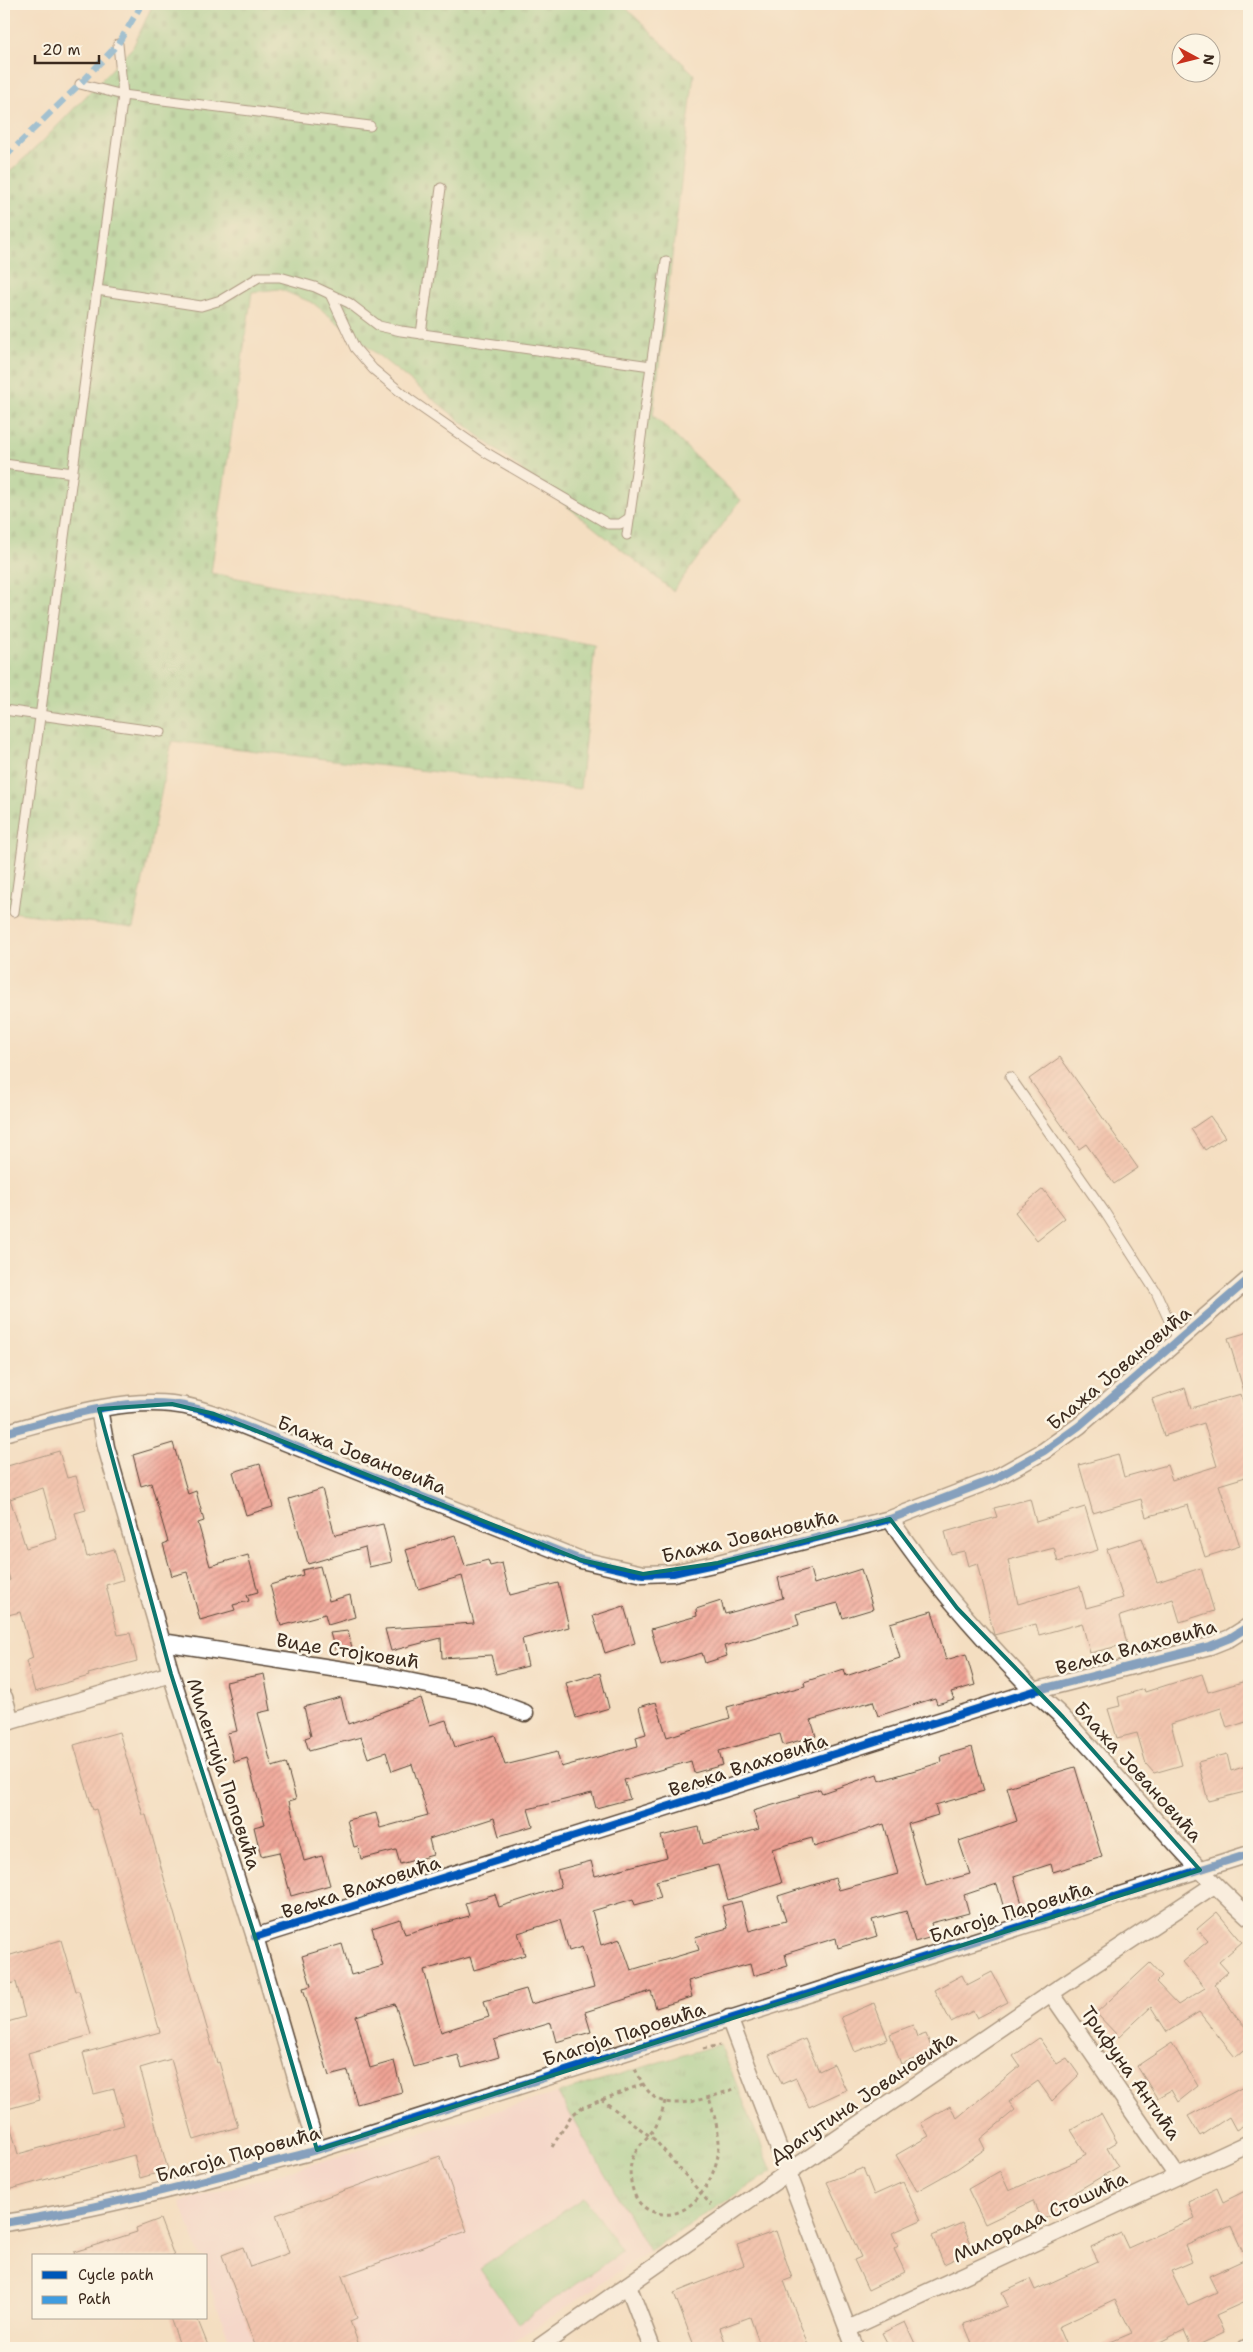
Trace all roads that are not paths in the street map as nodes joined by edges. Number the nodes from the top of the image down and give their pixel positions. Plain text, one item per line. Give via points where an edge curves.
1 (118, 44) dead end
2 (80, 84) dead end
3 (123, 95) junction
4 (370, 126) dead end
5 (442, 188) dead end
6 (666, 261) dead end
7 (97, 290) junction
8 (330, 294) junction
9 (421, 334) junction
10 (651, 366) junction
11 (4, 464) edge
12 (73, 473) junction
13 (629, 518) junction
14 (627, 535) dead end
15 (4, 710) edge
16 (40, 716) junction
17 (160, 732) dead end
18 (14, 912) dead end
19 (1010, 1077) dead end
20 (1249, 1279) edge
21 (1178, 1340) junction
22 (99, 1409) junction
23 (4, 1433) edge
24 (890, 1519) junction
25 (1249, 1626) edge
26 (162, 1642) junction
27 (171, 1674) junction
28 (1034, 1692) junction
29 (4, 1697) edge
30 (525, 1713) dead end
31 (7, 1722) edge
32 (1249, 1854) edge
33 (1200, 1870) junction
34 (1214, 1885) junction
35 (1249, 1917) edge
36 (255, 1938) junction
37 (1051, 1993) junction
38 (729, 2018) junction
39 (1249, 2143) edge
40 (317, 2150) junction
41 (787, 2173) junction
42 (1177, 2176) junction
43 (4, 2223) edge
44 (628, 2286) junction
45 (848, 2329) junction
46 (538, 2348) edge
47 (652, 2348) edge
48 (855, 2348) edge

1 - 3 lane
2 - 3 lane
3 - 4 lane
3 - 7 lane
5 - 9 lane
6 - 10 lane
7 - 8 lane via 201,306 221,300 259,277 266,277 289,280
7 - 12 lane
8 - 9 lane via 350,303 379,326
8 - 13 lane via 355,348 373,369 410,399 485,452 608,524 620,524
9 - 10 lane
10 - 13 lane
11 - 12 lane
12 - 16 lane
13 - 14 lane
15 - 16 lane
16 - 17 lane
16 - 18 lane
19 - 21 lane via 1156,1292
20 - 21 street, Блажа Јовановића
21 - 24 street, Блажа Јовановића via 1079,1426 1044,1451 994,1479
22 - 23 street, Блажа Јовановића
22 - 24 street, Блажа Јовановића via 144,1403 172,1404 214,1414 581,1560 643,1574 673,1573 718,1563
22 - 26 street, Милентија Поповића via 106,1447
24 - 28 street, Блажа Јовановића via 929,1574
25 - 28 street, Вељка Влаховића via 1210,1646
26 - 27 street, Милентија Поповића
26 - 30 street, Виде Стојковић via 383,1676 476,1695
27 - 31 street
27 - 36 street, Милентија Поповића
28 - 33 street, Блажа Јовановића via 1062,1717
28 - 36 street, Вељка Влаховића
29 - 31 street
32 - 33 street, Благоја Паровића
33 - 34 street, Блажа Јовановића
33 - 38 street, Благоја Паровића
34 - 35 street, Блажа Јовановића
34 - 37 street, Драгутина Јовановића
36 - 40 street, Милентија Поповића
37 - 41 street, Драгутина Јовановића
37 - 42 street, Трифуна Антића
38 - 40 street, Благоја Паровића
38 - 41 street
39 - 42 street, Милорада Стошића
40 - 43 street, Благоја Паровића via 101,2207
41 - 44 street, Драгутина Јовановића
41 - 45 street
42 - 45 street, Милорада Стошића
44 - 46 street, Драгутина Јовановића
44 - 47 street
45 - 48 street

